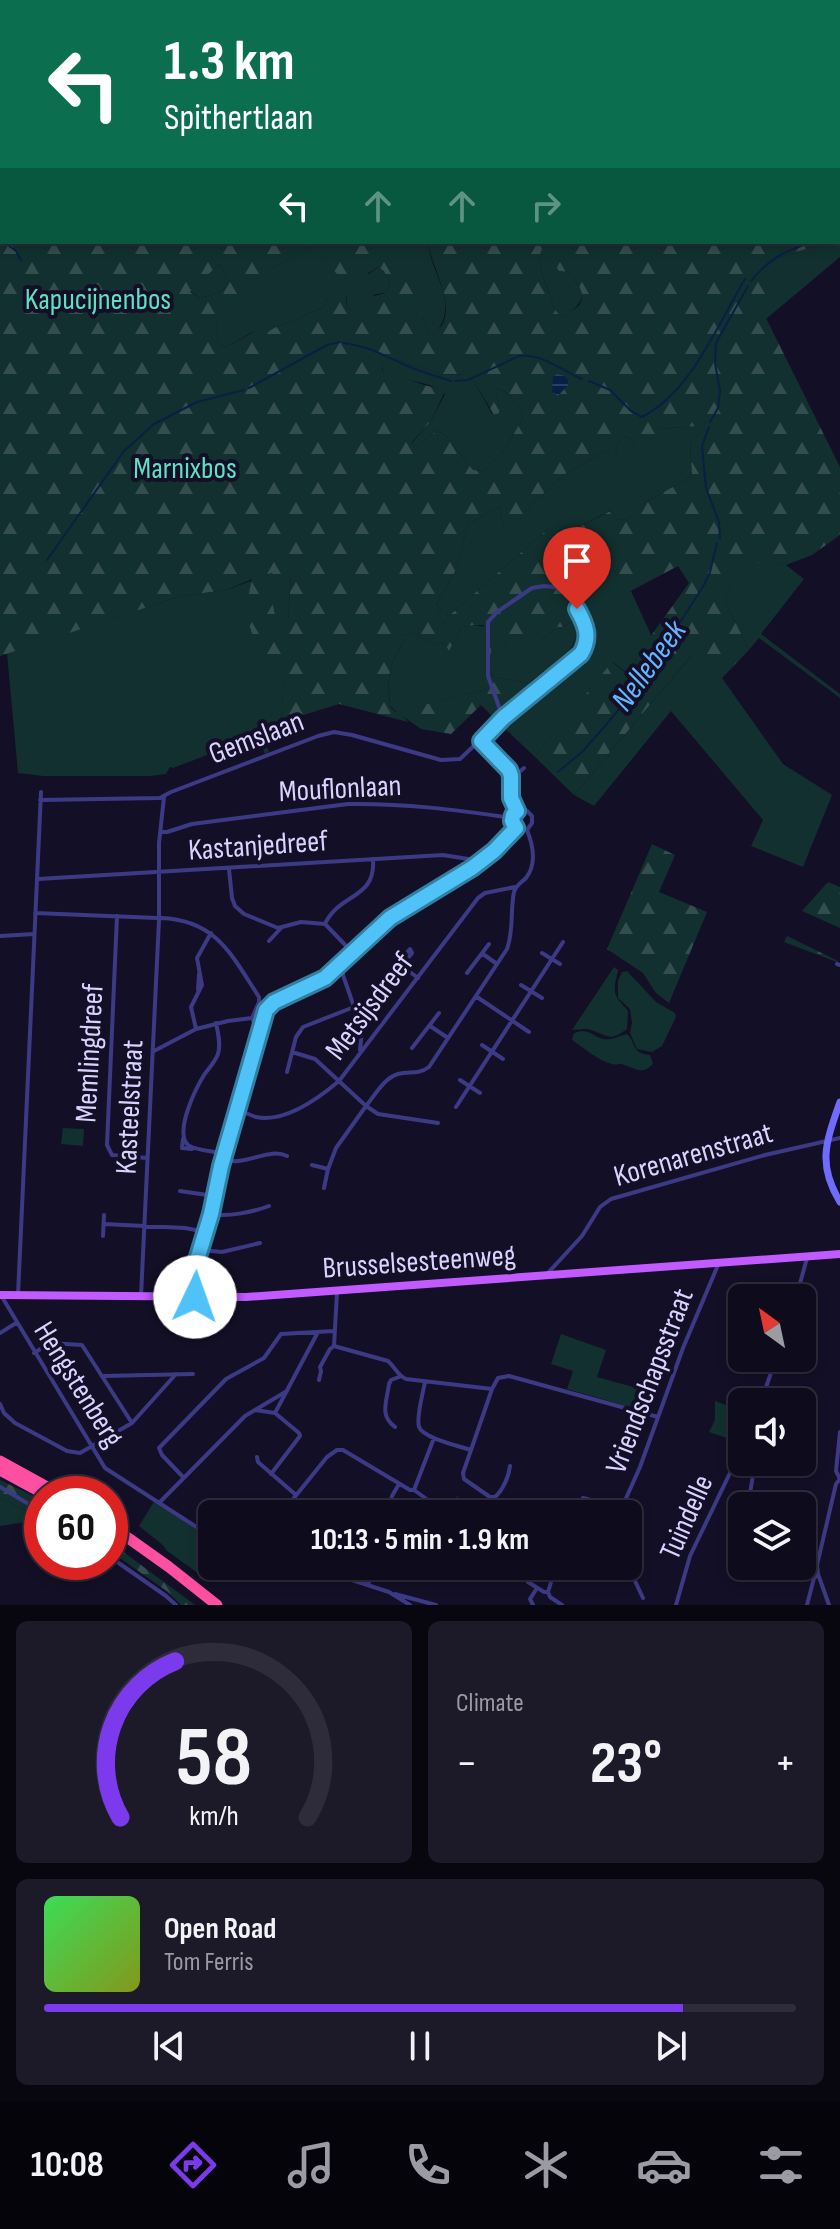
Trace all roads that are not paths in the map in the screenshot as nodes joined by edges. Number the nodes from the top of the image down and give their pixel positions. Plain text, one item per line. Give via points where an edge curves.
1 (503, 718) junction
2 (481, 741) junction
3 (524, 768) dead end
4 (511, 779) junction
5 (41, 792) dead end
6 (165, 795) junction
7 (40, 800) junction
8 (517, 811) junction
9 (512, 818) junction
10 (516, 828) junction
11 (527, 830) junction
12 (160, 832) junction
13 (373, 859) junction
14 (481, 861) junction
15 (229, 869) junction
16 (160, 872) junction
17 (38, 879) junction
18 (515, 887) junction
19 (35, 913) junction
20 (117, 916) junction
21 (159, 918) junction
22 (325, 924) junction
23 (282, 927) junction
24 (211, 933) junction
25 (34, 934) junction
26 (0, 936) edge
27 (269, 941) dead end
28 (563, 942) dead end
29 (489, 944) dead end
30 (352, 952) junction
31 (482, 953) junction
32 (542, 953) dead end
33 (552, 959) junction
34 (343, 962) junction
35 (497, 964) junction
36 (560, 964) dead end
37 (402, 966) junction
38 (334, 970) junction
39 (467, 973) dead end
40 (343, 975) junction
41 (418, 978) junction
42 (521, 985) dead end
43 (531, 991) junction
44 (477, 997) junction
45 (542, 998) dead end
46 (354, 1007) junction
47 (439, 1013) dead end
48 (252, 1018) junction
49 (512, 1021) junction
50 (216, 1023) junction
51 (429, 1026) junction
52 (196, 1029) junction
53 (260, 1030) junction
54 (362, 1030) junction
55 (529, 1032) dead end
56 (375, 1033) junction
57 (448, 1038) junction
58 (482, 1045) dead end
59 (412, 1048) dead end
60 (154, 1051) junction
61 (492, 1051) junction
62 (292, 1052) junction
63 (360, 1052) junction
64 (503, 1059) dead end
65 (287, 1072) dead end
66 (460, 1080) dead end
67 (339, 1081) junction
68 (470, 1086) junction
69 (480, 1093) dead end
70 (840, 1102) edge
71 (366, 1106) junction
72 (456, 1107) dead end
73 (238, 1110) junction
74 (438, 1123) dead end
75 (840, 1138) edge
76 (827, 1141) junction
77 (225, 1154) junction
78 (287, 1156) dead end
79 (147, 1158) junction
80 (223, 1160) junction
81 (312, 1165) dead end
82 (328, 1169) junction
83 (324, 1188) dead end
84 (180, 1191) dead end
85 (837, 1191) edge
86 (214, 1196) junction
87 (840, 1202) edge
88 (269, 1206) dead end
89 (211, 1214) junction
90 (104, 1215) dead end
91 (104, 1224) junction
92 (144, 1226) junction
93 (206, 1232) junction
94 (103, 1236) dead end
95 (260, 1243) dead end
96 (201, 1250) junction
97 (840, 1254) edge
98 (808, 1256) junction
99 (718, 1263) junction
100 (546, 1276) junction
101 (800, 1284) edge
102 (338, 1290) junction
103 (1, 1295) edge
104 (18, 1295) junction
105 (141, 1296) junction
106 (193, 1297) junction
107 (16, 1323) junction
108 (334, 1331) junction
109 (318, 1332) junction
110 (0, 1333) edge
111 (334, 1346) junction
112 (34, 1353) junction
113 (166, 1374) junction
114 (176, 1374) junction
115 (193, 1374) dead end
116 (104, 1376) junction
117 (400, 1377) junction
118 (319, 1380) dead end
119 (171, 1381) junction
120 (425, 1382) junction
121 (492, 1389) junction
122 (288, 1390) junction
123 (0, 1404) edge
124 (255, 1410) junction
125 (275, 1413) junction
126 (658, 1417) junction
127 (132, 1423) junction
128 (395, 1427) dead end
129 (840, 1432) edge
130 (434, 1438) junction
131 (92, 1447) junction
132 (471, 1450) junction
133 (257, 1457) dead end
134 (0, 1461) edge
135 (510, 1466) dead end
136 (0, 1470) edge
137 (271, 1474) junction
138 (27, 1476) edge
139 (732, 1476) edge
140 (183, 1477) junction
141 (840, 1479) edge
142 (24, 1483) edge
143 (399, 1484) junction
144 (0, 1487) edge
145 (414, 1490) junction
146 (296, 1495) junction
147 (292, 1500) edge
148 (391, 1500) edge
149 (428, 1500) edge
150 (625, 1500) edge
151 (24, 1501) edge
152 (160, 1502) junction
153 (198, 1528) edge
154 (128, 1538) edge
155 (128, 1547) edge
156 (128, 1570) edge
157 (818, 1574) junction
158 (352, 1580) edge
159 (370, 1580) edge
160 (552, 1580) edge
161 (632, 1580) edge
162 (528, 1582) dead end
163 (368, 1585) junction
164 (537, 1588) junction
165 (548, 1592) junction
166 (392, 1594) junction
167 (643, 1598) dead end
168 (176, 1605) edge
169 (205, 1605) edge
170 (217, 1605) edge
171 (410, 1605) edge
172 (436, 1605) edge
173 (533, 1605) edge
174 (562, 1605) edge
175 (676, 1605) edge
176 (807, 1605) edge
177 (829, 1605) edge

1 - 1 street, Gemslaan via 586,646 584,622 565,588 532,588 488,622 488,676
1 - 2 street, Gemslaan
2 - 4 street via 509,770
2 - 6 street, Gemslaan via 452,761 334,732
3 - 4 street
4 - 8 street
5 - 7 street
6 - 7 street, Gemslaan
6 - 12 street, Kasteelstraat
7 - 17 street
8 - 9 street
8 - 11 street via 532,816
9 - 10 street
9 - 12 street, Mouflonlaan via 348,804
10 - 11 street
10 - 14 street
11 - 18 street via 533,865
12 - 16 street, Kasteelstraat
13 - 14 street, Kastanjedreef via 443,855
13 - 15 street, Kastanjedreef
13 - 22 street via 369,885 332,911
14 - 30 street via 390,918
15 - 16 street, Kastanjedreef
15 - 23 street via 235,906
16 - 17 street, Kastanjedreef
16 - 21 street, Kasteelstraat
17 - 19 street
18 - 35 street via 510,941
18 - 41 street, Metsijsdreef via 482,895
19 - 20 street
19 - 25 street
20 - 21 street
20 - 79 street, Memlingdreef via 107,1145 112,1155
21 - 24 street via 185,920
21 - 60 street, Kasteelstraat
22 - 23 street
22 - 30 street
23 - 27 street
24 - 48 street via 259,997
24 - 52 street via 197,958 198,990 191,1007
25 - 26 street
25 - 104 street
28 - 33 street
29 - 31 street
30 - 34 street
31 - 35 street
31 - 39 street
32 - 33 street
33 - 36 street
33 - 43 street
34 - 38 street
34 - 40 street
35 - 44 street
37 - 37 street via 412,953 410,949 388,977
37 - 41 street
38 - 40 street
38 - 53 street via 274,1002
40 - 46 street
41 - 56 street, Metsijsdreef
42 - 43 street
43 - 45 street
43 - 49 street
44 - 49 street
44 - 57 street
46 - 54 street
46 - 62 street via 303,1027
47 - 51 street
48 - 50 street
48 - 53 street
49 - 55 street
49 - 61 street
50 - 52 street
50 - 77 street via 217,1059 189,1106 183,1136 195,1148
51 - 57 street
51 - 59 street
52 - 60 street
53 - 73 street
54 - 56 street
54 - 63 street
56 - 63 street, Metsijsdreef
57 - 71 street via 429,1067 388,1079
58 - 61 street
60 - 79 street, Kasteelstraat
61 - 64 street
61 - 68 street
62 - 65 street
62 - 67 street via 315,1059
63 - 67 street, Metsijsdreef
66 - 68 street
67 - 71 street
67 - 73 street, Metsijsdreef via 305,1106 285,1113 257,1117
68 - 69 street
68 - 72 street
70 - 76 street
71 - 74 street via 378,1114
71 - 82 street
73 - 77 street
75 - 76 street, Korenarenstraat
76 - 85 street via 826,1171
76 - 100 street, Korenarenstraat via 611,1199
77 - 80 street
78 - 80 street
79 - 92 street, Kasteelstraat
80 - 86 street
81 - 82 street
82 - 83 street
84 - 86 street
85 - 87 street
86 - 89 street
88 - 89 street
89 - 93 street
90 - 91 street
91 - 92 street
91 - 94 street
92 - 93 street
92 - 105 street, Kasteelstraat
93 - 96 street
95 - 96 street via 222,1252
96 - 106 street
97 - 98 main road, Brusselsesteenweg
98 - 99 main road, Brusselsesteenweg
98 - 101 street
99 - 100 main road, Brusselsesteenweg
99 - 126 street, Vriendschapsstraat
100 - 102 main road, Brusselsesteenweg
102 - 106 main road, Brusselsesteenweg
102 - 108 street
103 - 104 main road, Brusselsesteenweg
103 - 107 street, Hengstenberg
104 - 105 main road, Brusselsesteenweg
105 - 106 main road, Brusselsesteenweg
107 - 110 street
107 - 112 street, Hengstenberg
108 - 109 street
108 - 111 street
109 - 122 street
109 - 140 street via 281,1334 264,1358 226,1379 161,1445 160,1451
111 - 117 street via 388,1361
111 - 118 street via 320,1367
112 - 116 street via 50,1343 82,1345
112 - 131 street, Hengstenberg
113 - 114 street
113 - 116 street
113 - 119 street
114 - 115 street
114 - 119 street
116 - 127 street
117 - 120 street
117 - 128 street via 389,1384 385,1416
119 - 127 street
120 - 121 street
120 - 130 street via 418,1423
121 - 126 street via 498,1378 509,1376
121 - 132 street
122 - 124 street
122 - 125 street
123 - 131 street via 15,1423 67,1451 80,1453
124 - 125 street
124 - 140 street
125 - 137 street via 300,1436
126 - 150 street, Vriendschapsstraat
127 - 131 street
129 - 141 street
130 - 132 street
130 - 145 street
131 - 152 street, Hengstenberg via 105,1468
132 - 135 street via 463,1476 490,1497 500,1493
133 - 137 street
134 - 138 highway
136 - 142 highway
137 - 146 street
139 - 175 street, Tuindelle via 690,1556
140 - 152 street
141 - 157 street
143 - 145 street
143 - 146 street via 350,1452 337,1450
143 - 148 street
144 - 151 street
145 - 149 street
146 - 147 street
152 - 153 street, Hengstenberg
154 - 170 highway
155 - 169 highway
156 - 168 street
157 - 176 street
157 - 177 street
158 - 163 street
159 - 163 street
160 - 165 street
161 - 167 street
162 - 164 street
163 - 166 street
164 - 165 street
164 - 173 street via 530,1599
165 - 174 street
166 - 171 street
166 - 172 street

